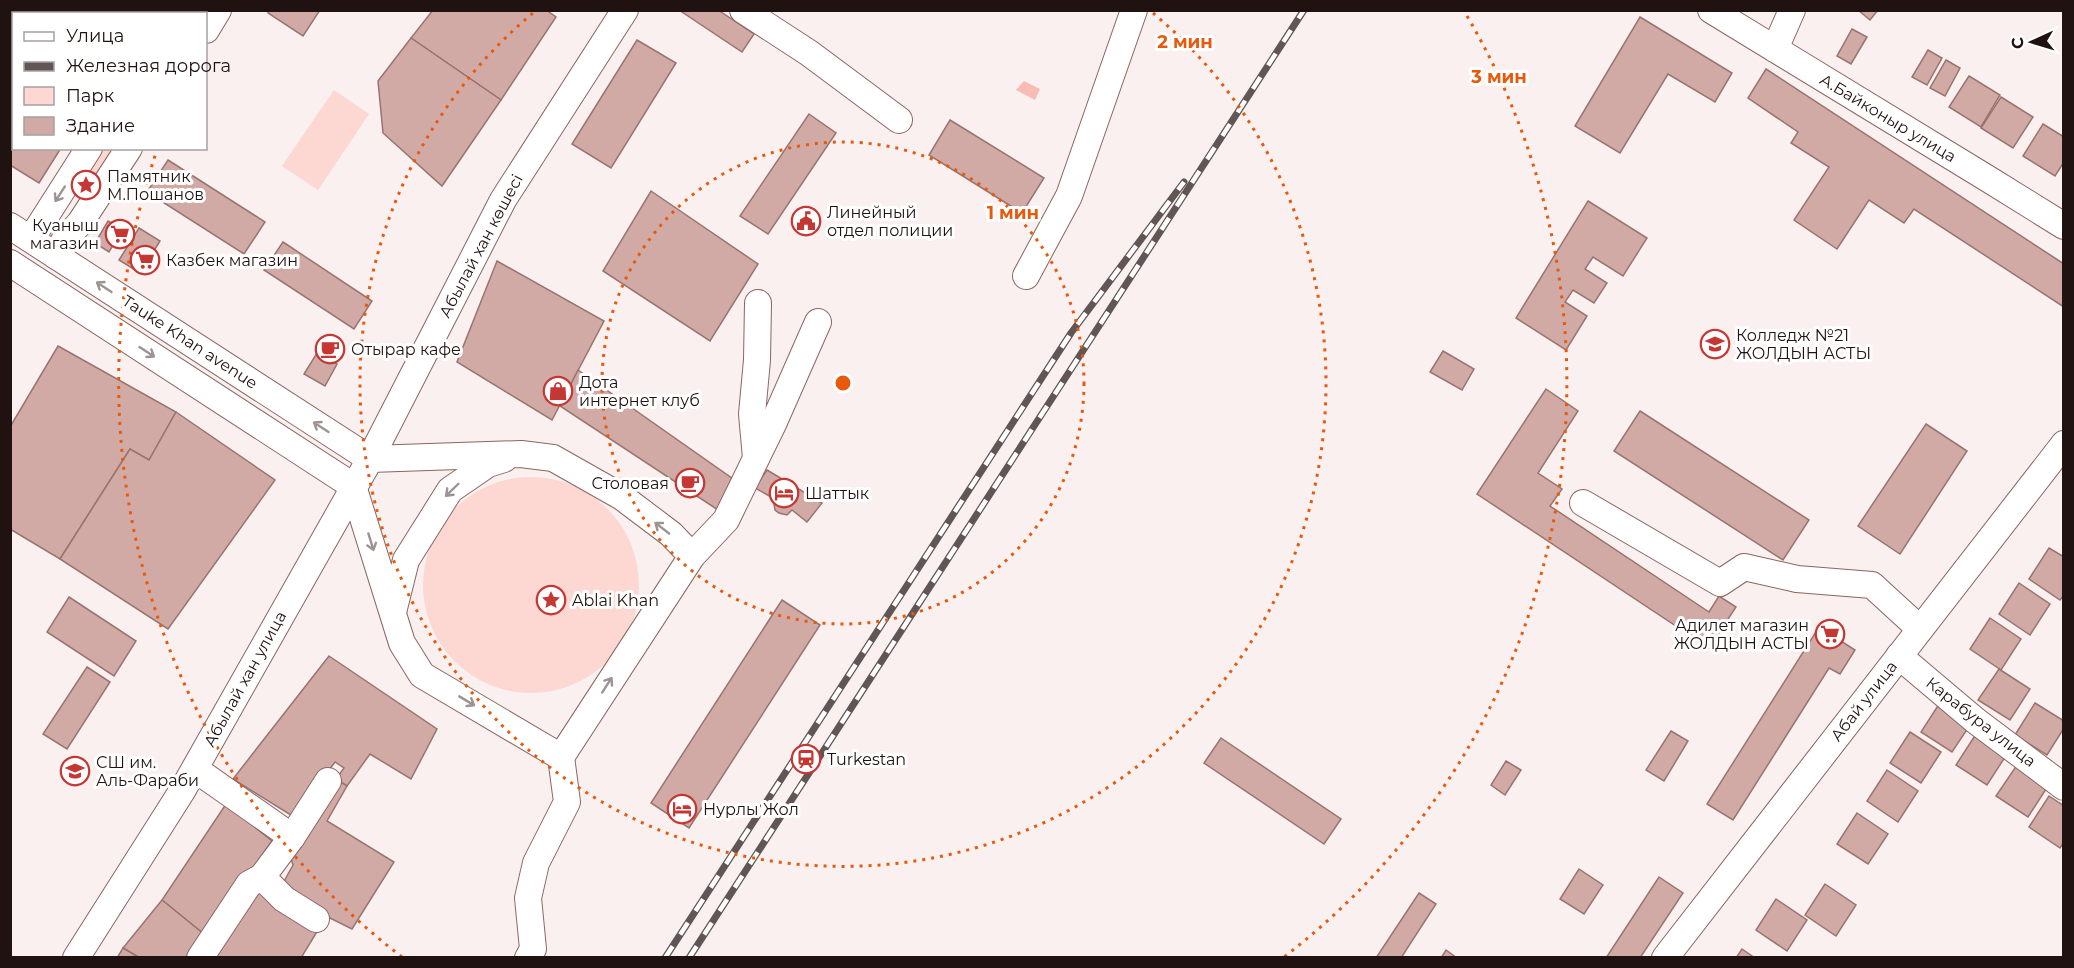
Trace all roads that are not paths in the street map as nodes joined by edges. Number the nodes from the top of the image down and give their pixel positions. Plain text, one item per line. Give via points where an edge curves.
1 (218, 10) edge
2 (625, 10) edge
3 (743, 10) edge
4 (1134, 10) edge
5 (1711, 10) edge
6 (1792, 10) edge
7 (207, 28) edge
8 (1775, 49) junction
9 (899, 120) dead end
10 (87, 150) edge
11 (128, 150) edge
12 (2064, 226) edge
13 (20, 232) edge
14 (56, 256) junction
15 (10, 263) edge
16 (1026, 276) dead end
17 (758, 303) dead end
18 (818, 322) dead end
19 (2064, 444) edge
20 (522, 454) junction
21 (370, 459) junction
22 (756, 459) junction
23 (354, 486) junction
24 (1583, 503) dead end
25 (692, 556) junction
26 (393, 612) junction
27 (1920, 629) junction
28 (1899, 656) junction
29 (561, 757) junction
30 (195, 769) junction
31 (328, 781) dead end
32 (2064, 787) edge
33 (292, 837) junction
34 (262, 877) junction
35 (316, 919) dead end
36 (76, 957) edge
37 (200, 957) edge
38 (528, 957) edge
39 (1665, 957) edge

1 - 7 street
2 - 21 street, Абылай хан көшесі via 503,200
3 - 9 street
4 - 16 street via 1069,196
5 - 8 street, А.Байконыр улица
6 - 8 street
8 - 12 street, А.Байконыр улица
10 -> 13 street
11 - 14 street
13 - 14 street, Tauke Khan avenue
21 -> 14 street, Tauke Khan avenue
15 -> 23 street, Tauke Khan avenue
17 - 22 street via 752,414
18 - 22 street
19 - 27 street, Абай улица
20 - 21 street
25 -> 20 street via 622,497 553,458
20 -> 26 street via 488,464 450,490 406,560
21 - 23 street, Абылай хан улица
22 - 25 street via 726,520
23 -> 26 street
23 - 30 street, Абылай хан улица
24 - 27 street via 1720,583 1744,567 1797,579 1872,585
29 -> 25 street
26 -> 29 street via 402,643 422,675
27 - 28 street, Абай улица
28 - 32 street, Карабура улица
28 - 39 street, Абай улица
29 - 38 street via 567,802 536,863 528,898 533,949
30 - 33 street
30 - 36 street, Абылай хан улица
31 - 33 street
33 - 34 street
34 - 35 street via 284,899
34 - 37 street via 249,884

